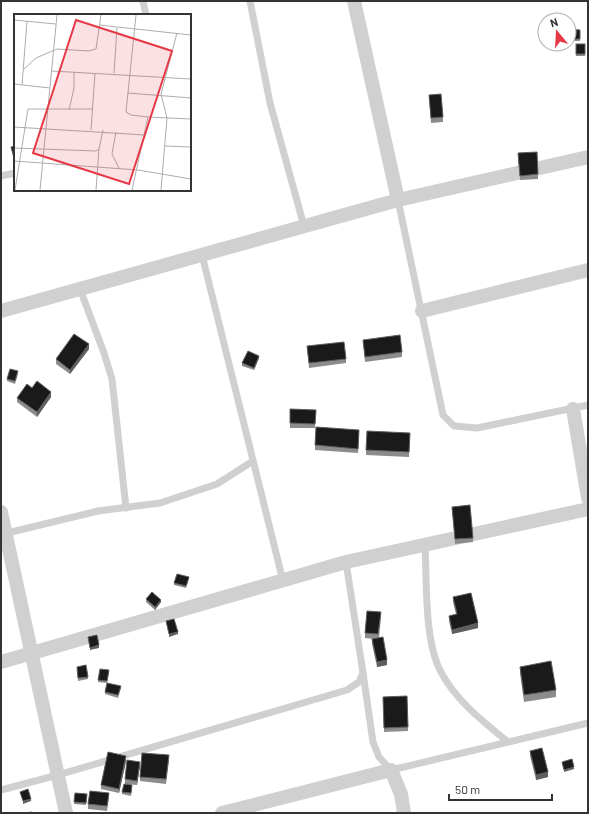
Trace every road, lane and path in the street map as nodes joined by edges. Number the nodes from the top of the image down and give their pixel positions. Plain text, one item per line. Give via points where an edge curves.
1 (143, 1) edge
2 (250, 1) edge
3 (354, 1) edge
4 (146, 14) edge
5 (588, 157) edge
6 (14, 173) edge
7 (1, 176) edge
8 (398, 200) junction
9 (304, 226) junction
10 (202, 255) junction
11 (588, 270) edge
12 (80, 289) junction
13 (1, 311) edge
14 (422, 311) junction
15 (588, 405) edge
16 (572, 409) junction
17 (253, 461) junction
18 (588, 498) edge
19 (126, 508) junction
20 (588, 509) edge
21 (1, 512) edge
22 (3, 534) edge
23 (425, 546) junction
24 (346, 562) junction
25 (283, 581) junction
26 (33, 654) junction
27 (1, 662) edge
28 (363, 673) junction
29 (588, 723) edge
30 (508, 742) junction
31 (391, 770) junction
32 (58, 775) junction
33 (1, 790) edge
34 (66, 813) edge
35 (222, 813) edge
36 (404, 813) edge

1 - 4 lane
2 - 9 lane via 270,103
3 - 8 street
5 - 8 street
6 - 7 lane
8 - 9 street
8 - 14 lane
9 - 10 street
10 - 12 street
10 - 17 lane
11 - 14 street
12 - 13 street
12 - 19 lane via 112,378
14 - 16 lane via 443,415 454,426 477,428
15 - 16 lane
16 - 18 street
17 - 19 lane via 217,484 160,503
17 - 25 lane
19 - 22 lane via 98,511
20 - 23 street
21 - 22 street
22 - 26 street
23 - 24 street
23 - 30 lane via 430,638 441,673 468,708
24 - 25 street
24 - 28 lane
25 - 26 street
26 - 27 street
26 - 32 street
28 - 31 lane via 373,742 379,757
28 - 32 lane via 359,682 347,690
29 - 30 lane
30 - 31 lane
31 - 35 street
31 - 36 street via 401,794
32 - 33 lane
32 - 34 street

